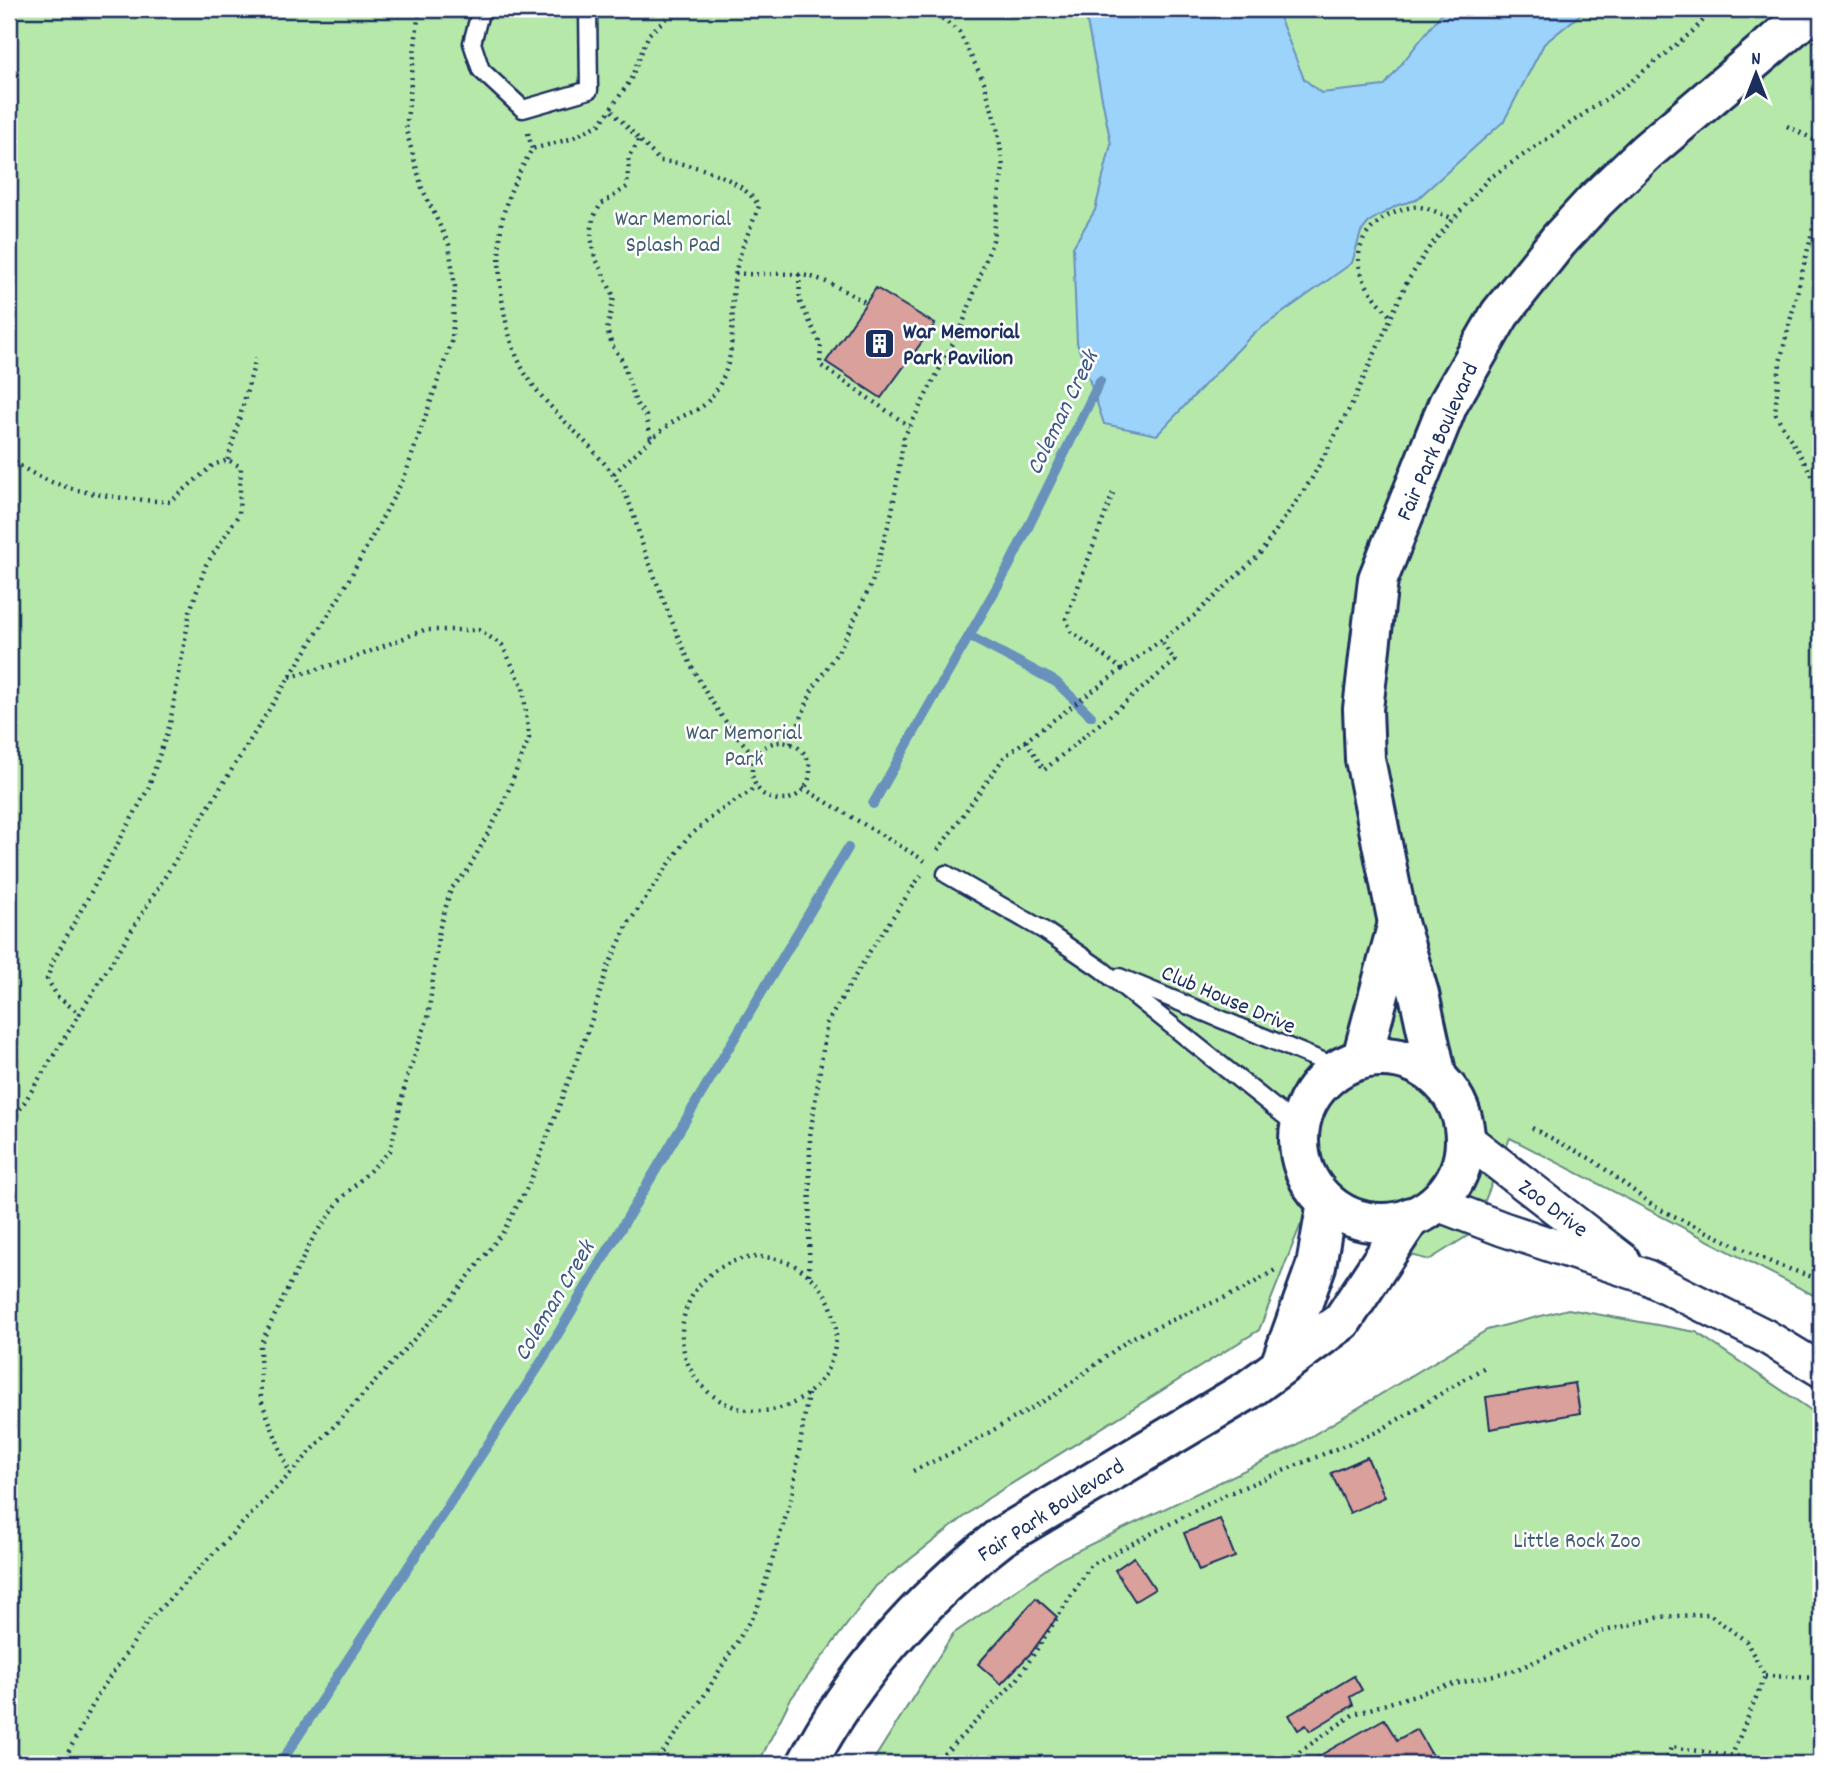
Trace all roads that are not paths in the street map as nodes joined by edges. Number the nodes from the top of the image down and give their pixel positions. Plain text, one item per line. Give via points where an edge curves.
1 (481, 9) edge
2 (588, 9) edge
3 (1814, 9) edge
4 (946, 874) dead end
5 (1398, 923) junction
6 (1101, 969) junction
7 (1351, 1063) junction
8 (1437, 1077) junction
9 (1300, 1128) junction
10 (1464, 1138) junction
11 (1327, 1202) junction
12 (1423, 1210) junction
13 (1645, 1276) junction
14 (1281, 1363) junction
15 (1821, 1370) edge
16 (807, 1764) edge

1 - 2 lane via 471,43 481,70 523,110 589,90
3 - 5 street, Fair Park Boulevard via 1646,152 1559,240 1500,314 1448,404 1378,579 1363,709 1365,759
4 - 6 lane, Club House Drive
5 - 7 street, Fair Park Boulevard
5 - 8 street, Fair Park Boulevard
6 - 7 lane, Club House Drive
6 - 9 lane, Club House Drive
7 - 8 street, Fair Park Boulevard via 1391,1057 1417,1064
7 - 9 street via 1315,1090 1301,1115
8 - 10 street, Fair Park Boulevard via 1455,1100
9 - 11 street via 1304,1171
10 - 12 street, Fair Park Boulevard via 1457,1177
10 - 13 street, Zoo Drive
11 - 12 street via 1342,1214 1367,1222 1394,1222
11 - 14 street via 1316,1266
12 - 13 street, Zoo Drive via 1503,1229
12 - 14 street, Fair Park Boulevard via 1342,1321
13 - 15 street, Zoo Drive via 1765,1336
14 - 16 street, Fair Park Boulevard via 1248,1390 1000,1537 968,1562 878,1653 846,1695

